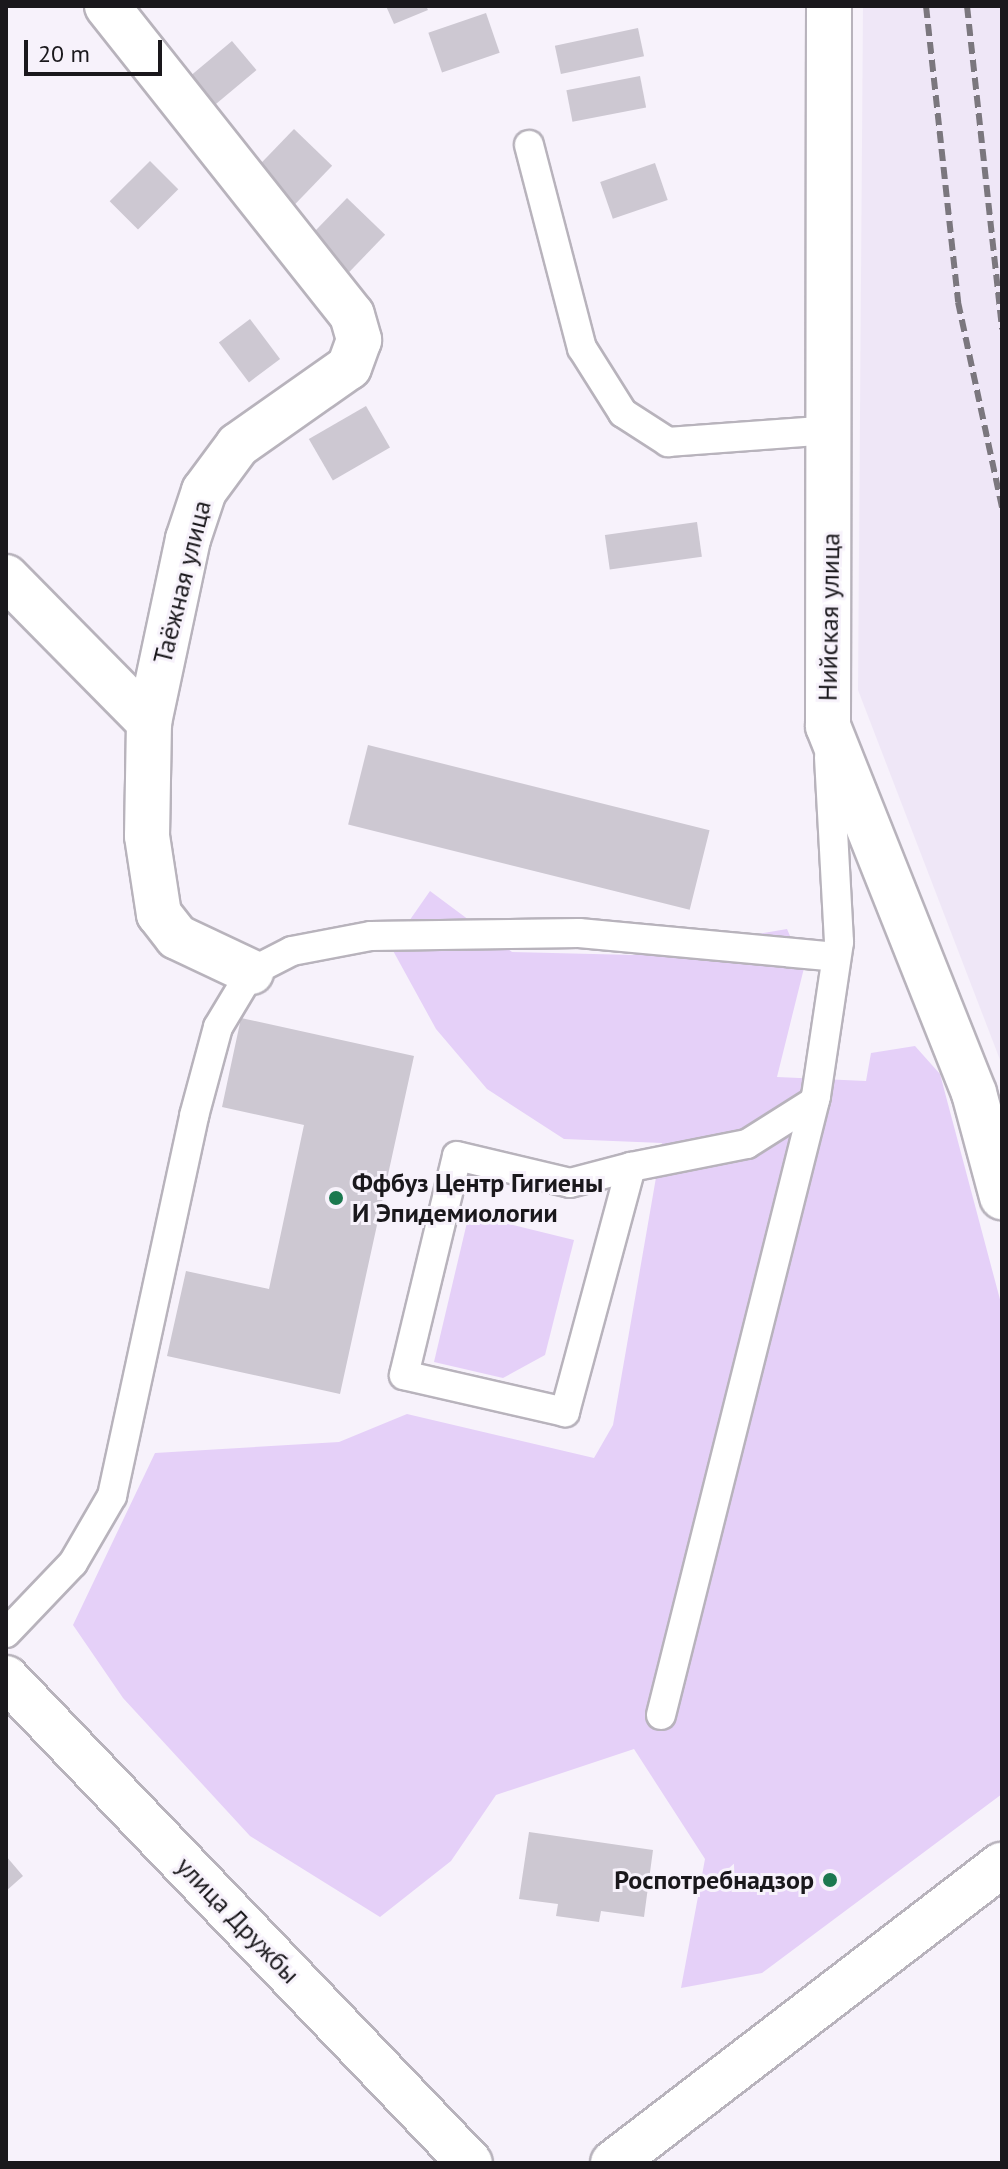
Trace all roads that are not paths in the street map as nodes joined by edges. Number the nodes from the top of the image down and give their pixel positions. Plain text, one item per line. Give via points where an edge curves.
1 (107, 6) edge
2 (829, 6) edge
3 (529, 145) dead end
4 (830, 430) junction
5 (6, 577) edge
6 (149, 722) junction
7 (828, 726) junction
8 (836, 957) junction
9 (251, 972) junction
10 (815, 1101) junction
11 (631, 1167) junction
12 (1002, 1197) edge
13 (6, 1633) edge
14 (6, 1678) edge
15 (661, 1715) dead end
16 (1002, 1865) edge
17 (470, 2163) edge
18 (613, 2163) edge

1 - 6 street, Таёжная улица via 352,315 359,340 349,367 248,436 204,491 188,539
2 - 4 street, Нийская улица
3 - 4 lane via 582,348 623,413 668,442
4 - 7 street, Нийская улица
5 - 6 street
6 - 9 street, Таёжная улица via 147,836 159,914 177,937
7 - 8 lane
7 - 12 street, Нийская улица via 974,1093
8 - 9 lane via 579,933 371,936 292,951
8 - 10 lane
9 - 13 lane via 218,1027 194,1116 112,1496 73,1563
10 - 11 lane via 747,1144
10 - 15 lane
11 - 11 lane via 570,1183 457,1156 404,1375 565,1412
14 - 17 street, улица Дружбы
16 - 18 street

